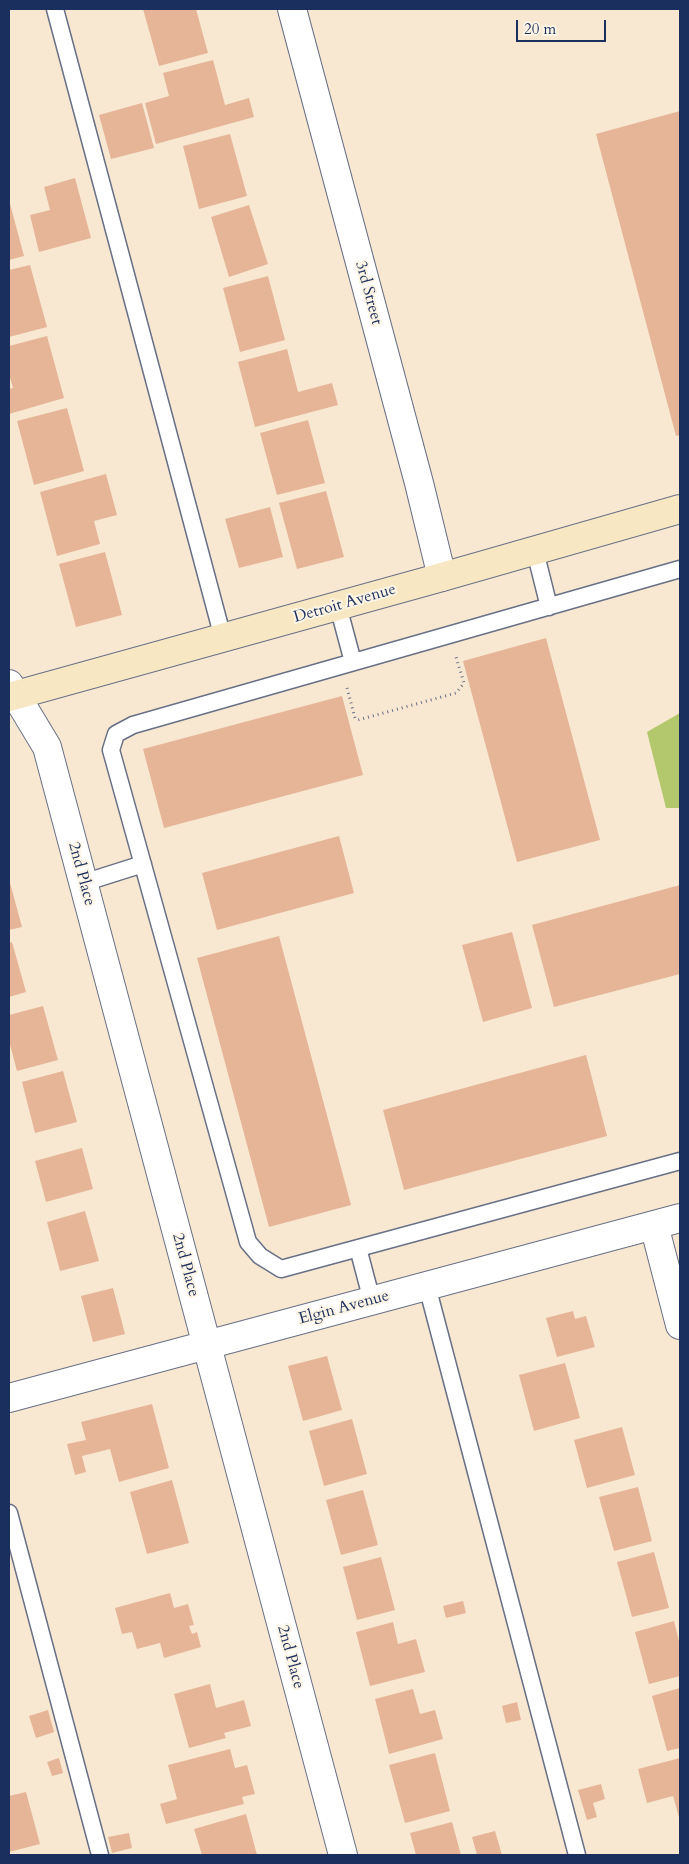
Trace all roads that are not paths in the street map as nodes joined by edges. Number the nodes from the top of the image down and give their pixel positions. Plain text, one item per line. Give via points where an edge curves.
1 (55, 9) edge
2 (292, 9) edge
3 (680, 509) edge
4 (535, 551) junction
5 (680, 569) edge
6 (442, 577) junction
7 (338, 606) junction
8 (549, 607) junction
9 (223, 638) junction
10 (347, 664) junction
11 (11, 692) edge
12 (143, 864) junction
13 (83, 883) junction
14 (680, 1161) edge
15 (680, 1218) edge
16 (654, 1225) junction
17 (358, 1248) junction
18 (427, 1286) junction
19 (372, 1301) junction
20 (680, 1325) edge
21 (206, 1345) junction
22 (9, 1398) edge
23 (9, 1513) edge
24 (100, 1855) edge
25 (343, 1855) edge
26 (578, 1855) edge

1 - 9 lane
2 - 6 street, 3rd Street
3 - 4 street, Detroit Avenue
4 - 6 street, Detroit Avenue
4 - 8 lane
5 - 8 lane
6 - 7 street, Detroit Avenue
7 - 9 street, Detroit Avenue
7 - 10 lane
8 - 10 lane
9 - 11 street, Detroit Avenue
10 - 12 lane via 133,725 116,734 111,750
11 - 13 street, 2nd Place via 47,747
12 - 13 lane
12 - 17 lane via 248,1242 260,1256 281,1269
13 - 21 street, 2nd Place
14 - 17 lane
15 - 16 street, Elgin Avenue
16 - 18 street, Elgin Avenue
16 - 20 street
17 - 19 lane
18 - 19 street, Elgin Avenue
18 - 26 lane
19 - 21 street, Elgin Avenue
21 - 22 street, Elgin Avenue
21 - 25 street, 2nd Place
23 - 24 lane

